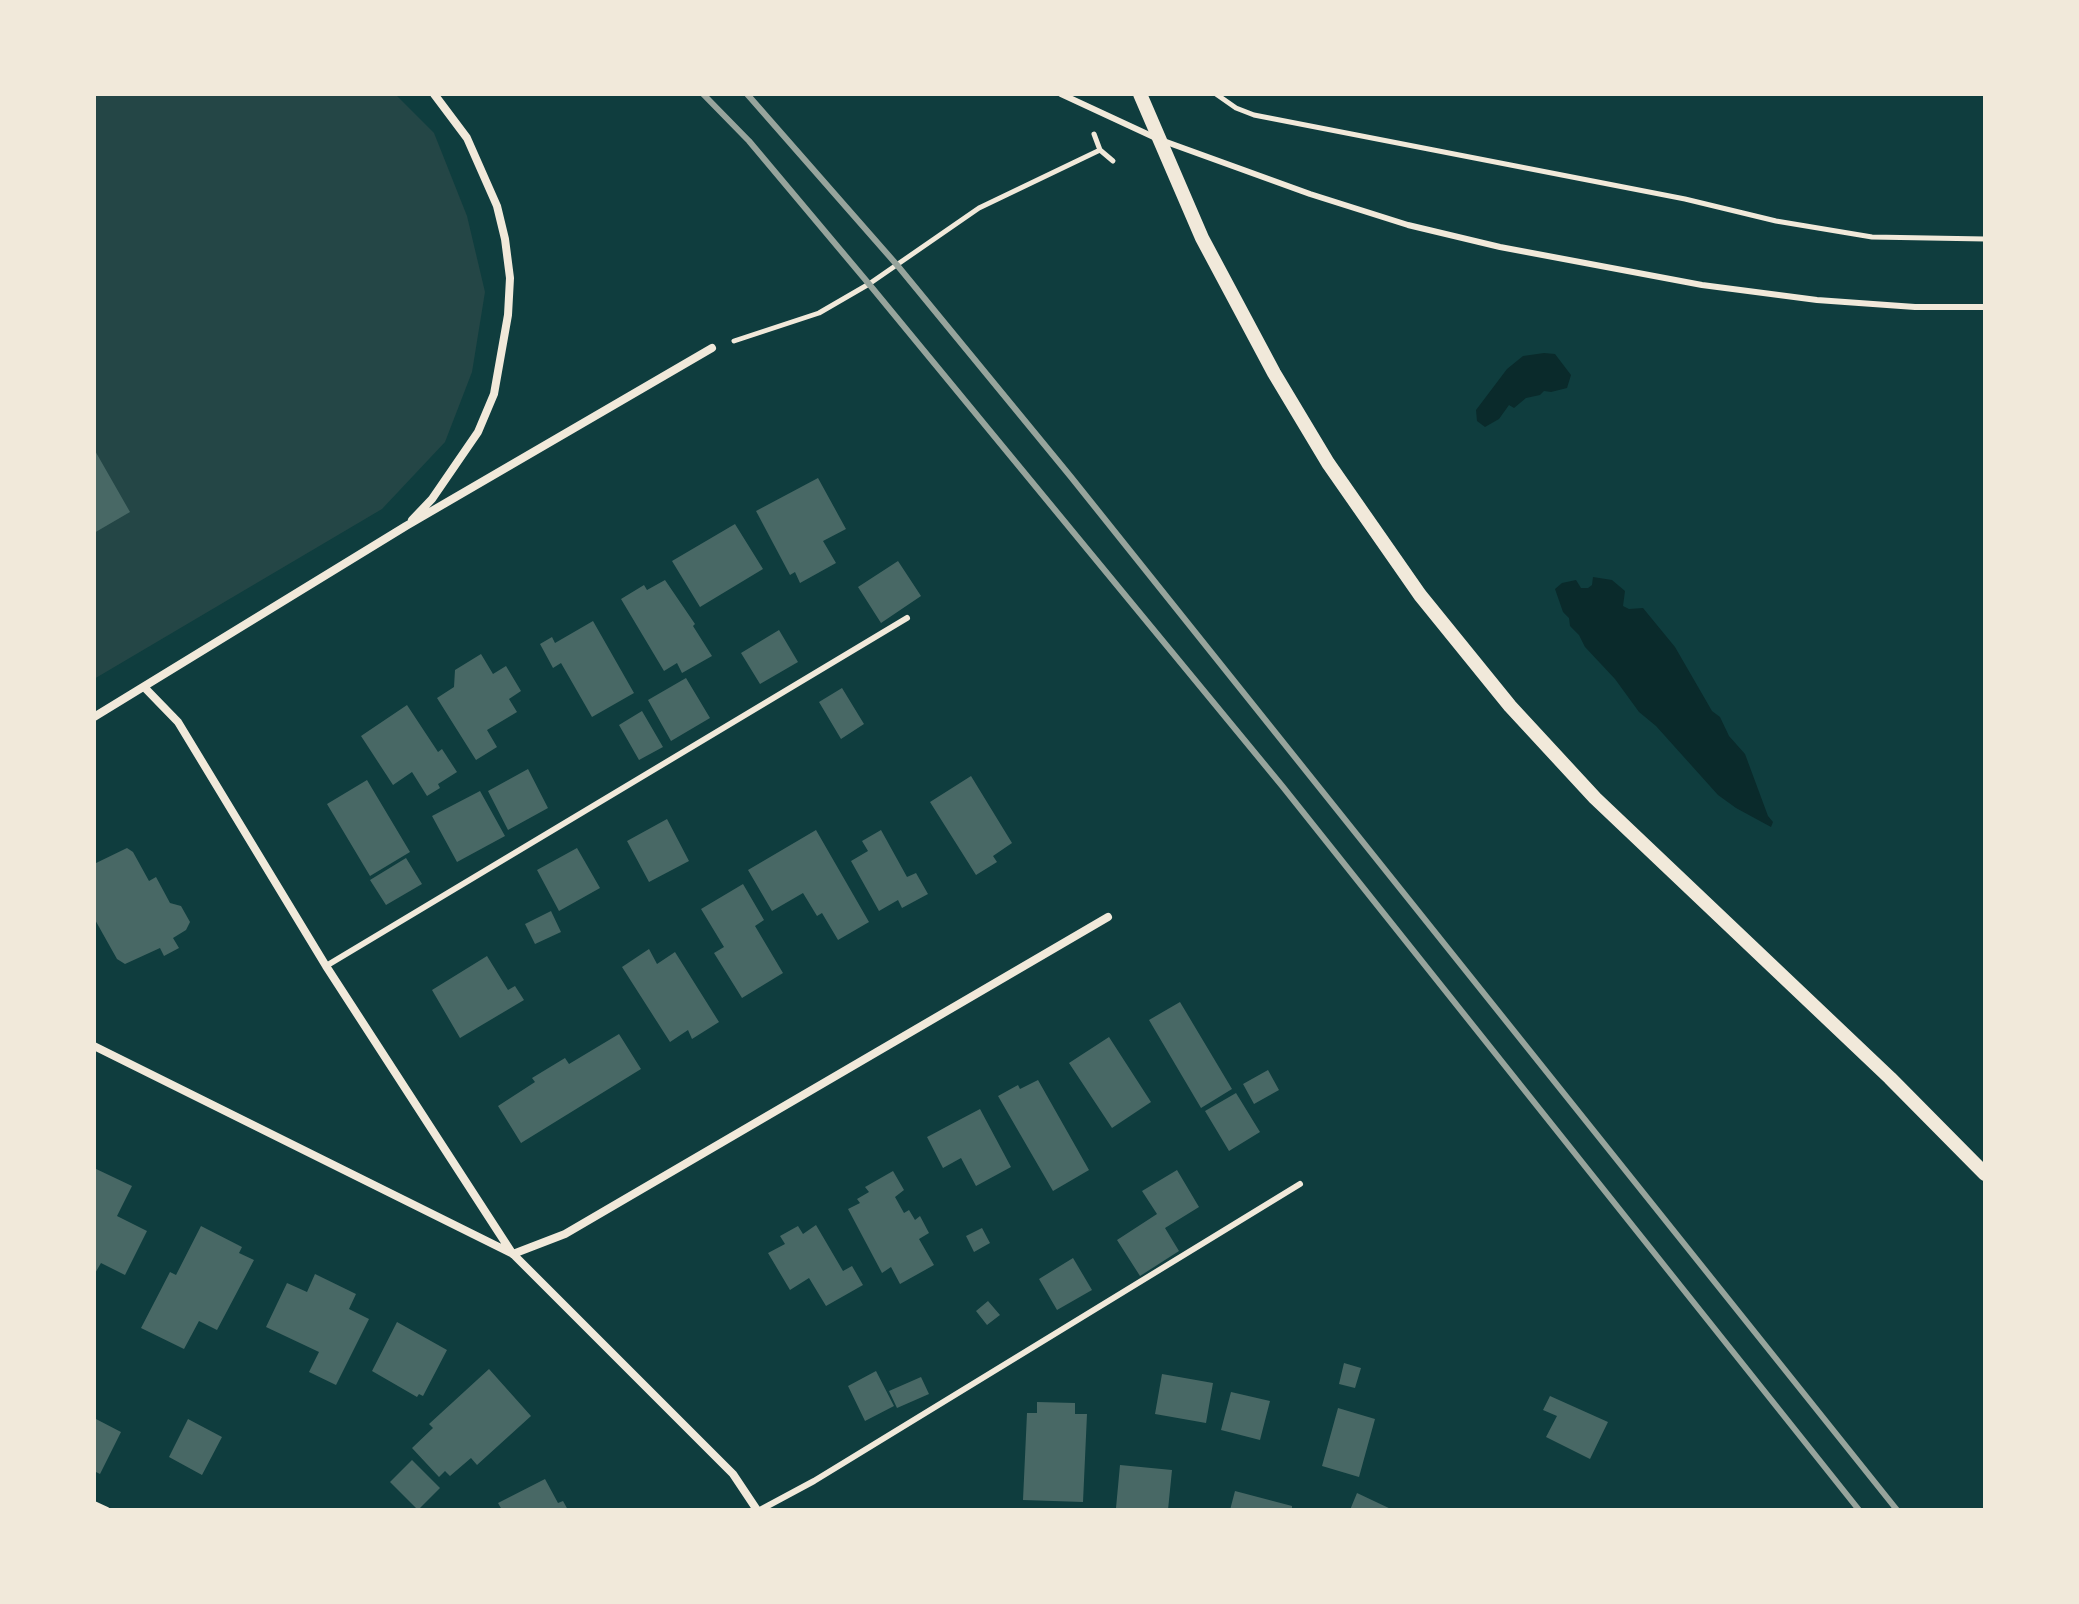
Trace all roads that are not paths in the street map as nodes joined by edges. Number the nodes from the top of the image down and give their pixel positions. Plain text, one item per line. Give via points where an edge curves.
1 (434, 94) edge
2 (1061, 94) edge
3 (1140, 94) edge
4 (1158, 139) junction
5 (1985, 307) edge
6 (712, 348) road end
7 (406, 526) junction
8 (907, 618) dead end
9 (145, 688) junction
10 (94, 717) edge
11 (1108, 917) dead end
12 (326, 966) junction
13 (94, 1046) edge
14 (1985, 1174) edge
15 (1300, 1184) dead end
16 (513, 1254) junction
17 (94, 1504) edge
18 (107, 1510) edge
19 (759, 1510) edge

1 - 7 street via 467,138 497,206 510,278 508,315 494,394 478,432 432,499
2 - 4 lane
3 - 4 street
4 - 5 lane via 1408,225 1583,264 1817,300
4 - 14 street via 1202,238 1274,373 1328,463 1420,595 1510,706 1595,798
6 - 7 street
7 - 9 street
8 - 12 lane
9 - 10 street
9 - 12 street via 178,722
11 - 16 street via 565,1234
12 - 16 street
13 - 16 street
15 - 19 lane
16 - 19 street via 733,1474
17 - 18 lane

